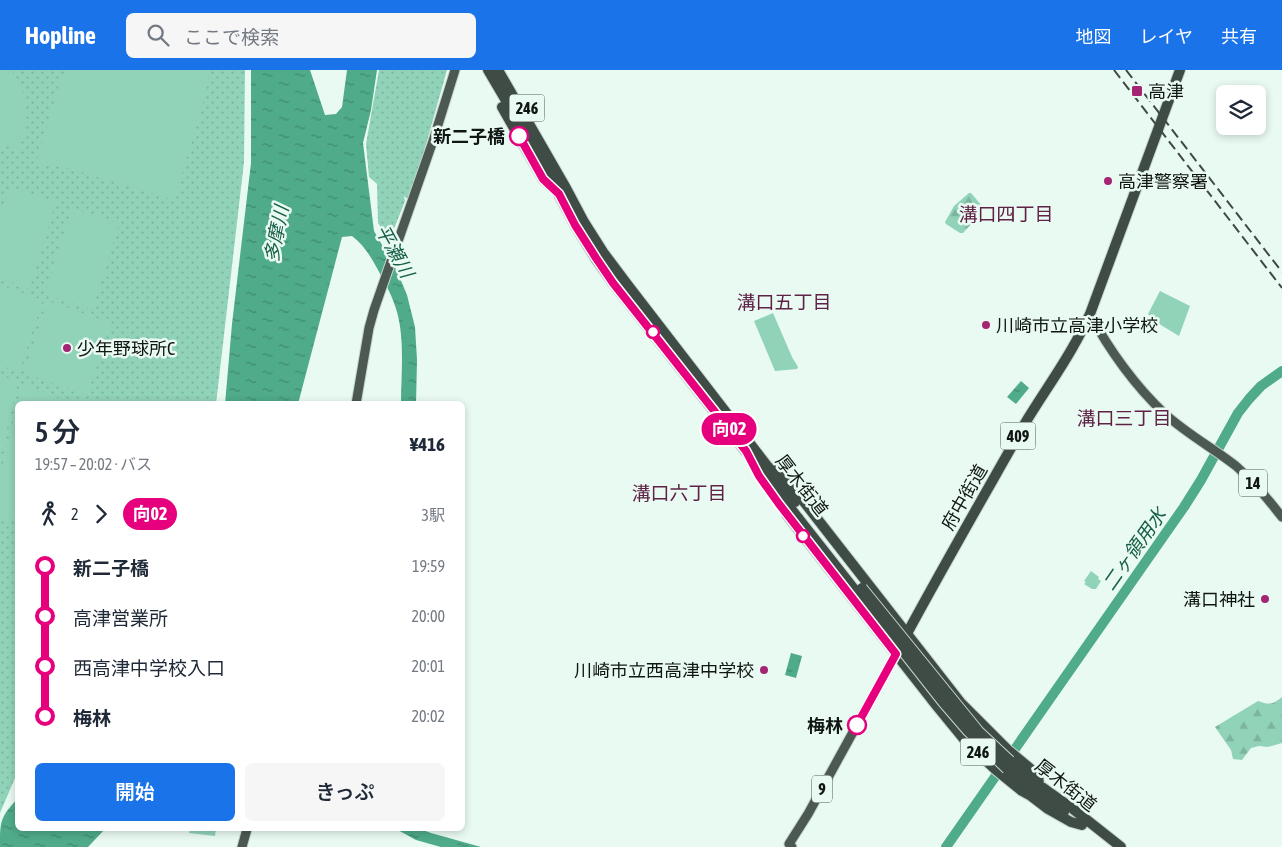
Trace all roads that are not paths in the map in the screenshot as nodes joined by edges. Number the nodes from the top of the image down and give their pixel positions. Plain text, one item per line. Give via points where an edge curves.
1 (455, 70) edge
2 (481, 70) edge
3 (488, 70) edge
4 (498, 70) edge
5 (505, 70) edge
6 (1180, 70) edge
7 (538, 146) junction
8 (563, 191) junction
9 (1090, 314) junction
10 (356, 401) edge
11 (750, 450) junction
12 (1282, 516) edge
13 (880, 599) junction
14 (863, 613) junction
15 (907, 633) junction
16 (896, 654) junction
17 (1008, 765) junction
18 (1040, 785) junction
19 (1082, 825) junction
20 (246, 831) edge
21 (242, 847) edge
22 (792, 847) edge
23 (1110, 847) edge
24 (1121, 847) edge

1 - 10 main road via 374,310
2 - 8 highway, 246 via 543,179
3 - 7 highway, 厚木街道 / 246
4 - 7 highway, 厚木街道 / 246
5 - 8 highway, 246 via 554,153 561,168
6 - 9 highway, 府中街道 / 409
7 - 8 highway, 厚木街道 / 246
8 - 11 highway, 厚木街道 / 246 via 575,225 613,283
9 - 12 main road, 14 via 1111,349 1151,400 1173,421 1242,472
9 - 15 highway, 府中街道 / 409
11 - 13 highway, 246 via 776,466
11 - 14 highway, 246 via 759,476
11 - 17 highway, 厚木街道 / 246, bridge
13 - 14 highway via 876,608
13 - 15 highway, 246
14 - 16 highway, 246
15 - 16 highway, 府中街道 / 409
15 - 18 highway, 246 via 962,703 1038,775
16 - 19 highway, 246 via 968,744 995,769 1048,809
16 - 22 main road, 府中街道 / 9 via 789,844
17 - 18 highway, 厚木街道 / 246
17 - 19 highway, 厚木街道 / 246 via 1038,793
18 - 24 highway, 厚木街道 / 246
19 - 23 highway, 厚木街道 / 246
20 - 21 main road

